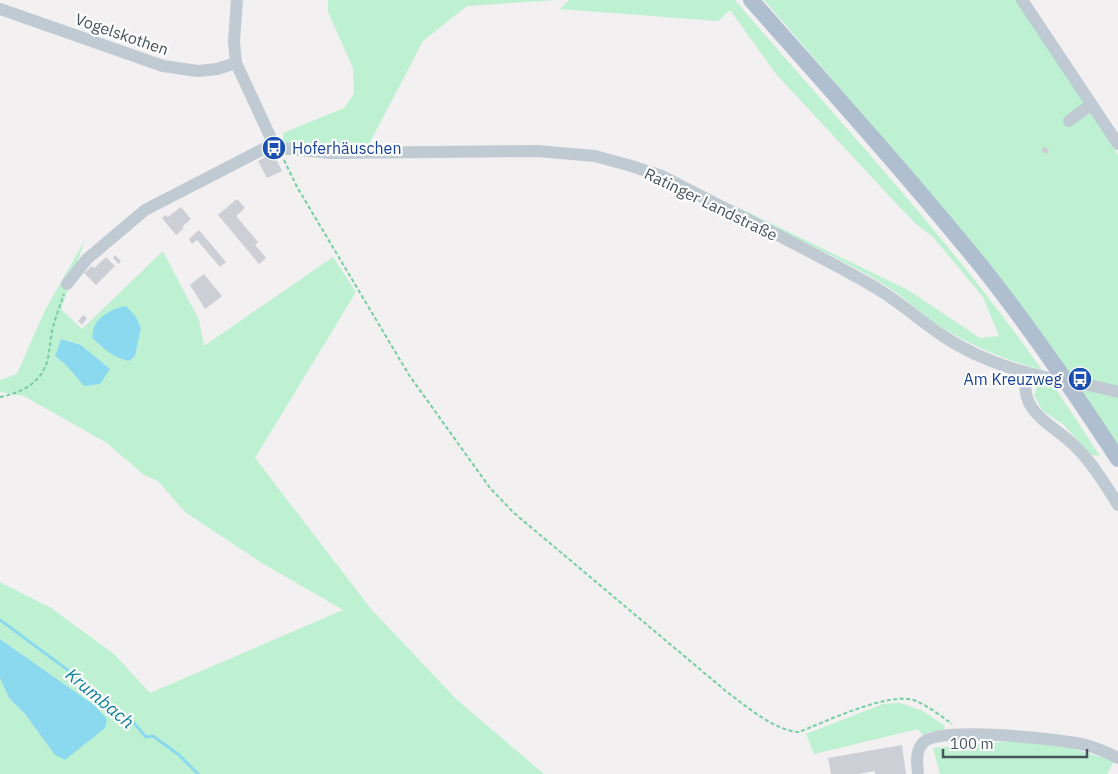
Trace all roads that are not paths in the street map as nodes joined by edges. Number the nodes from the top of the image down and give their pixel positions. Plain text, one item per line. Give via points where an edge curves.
1 (237, 0) edge
2 (751, 0) edge
3 (1022, 0) edge
4 (0, 9) edge
5 (236, 63) junction
6 (1090, 105) junction
7 (1069, 121) dead end
8 (1118, 144) edge
9 (276, 146) junction
10 (67, 284) road end
11 (1027, 373) junction
12 (1049, 378) dead end
13 (1081, 383) dead end
14 (1118, 392) edge
15 (1118, 459) edge
16 (1118, 504) edge
17 (1118, 758) edge
18 (918, 774) edge

1 - 5 street
2 - 15 main road via 982,268 1035,336
3 - 6 street
4 - 5 street, Vogelskothen via 163,66 198,72
5 - 9 street
6 - 7 street
6 - 8 street
9 - 10 street via 145,210 87,259
9 - 11 street, Ratinger Landstraße via 332,153 537,151 595,156 628,164 662,176 872,286 951,341
11 - 12 street, Ratinger Landstraße
11 - 16 street via 1025,390 1035,413 1077,448
13 - 14 street
17 - 18 street via 1088,746 1024,736 932,737 923,742 917,756

